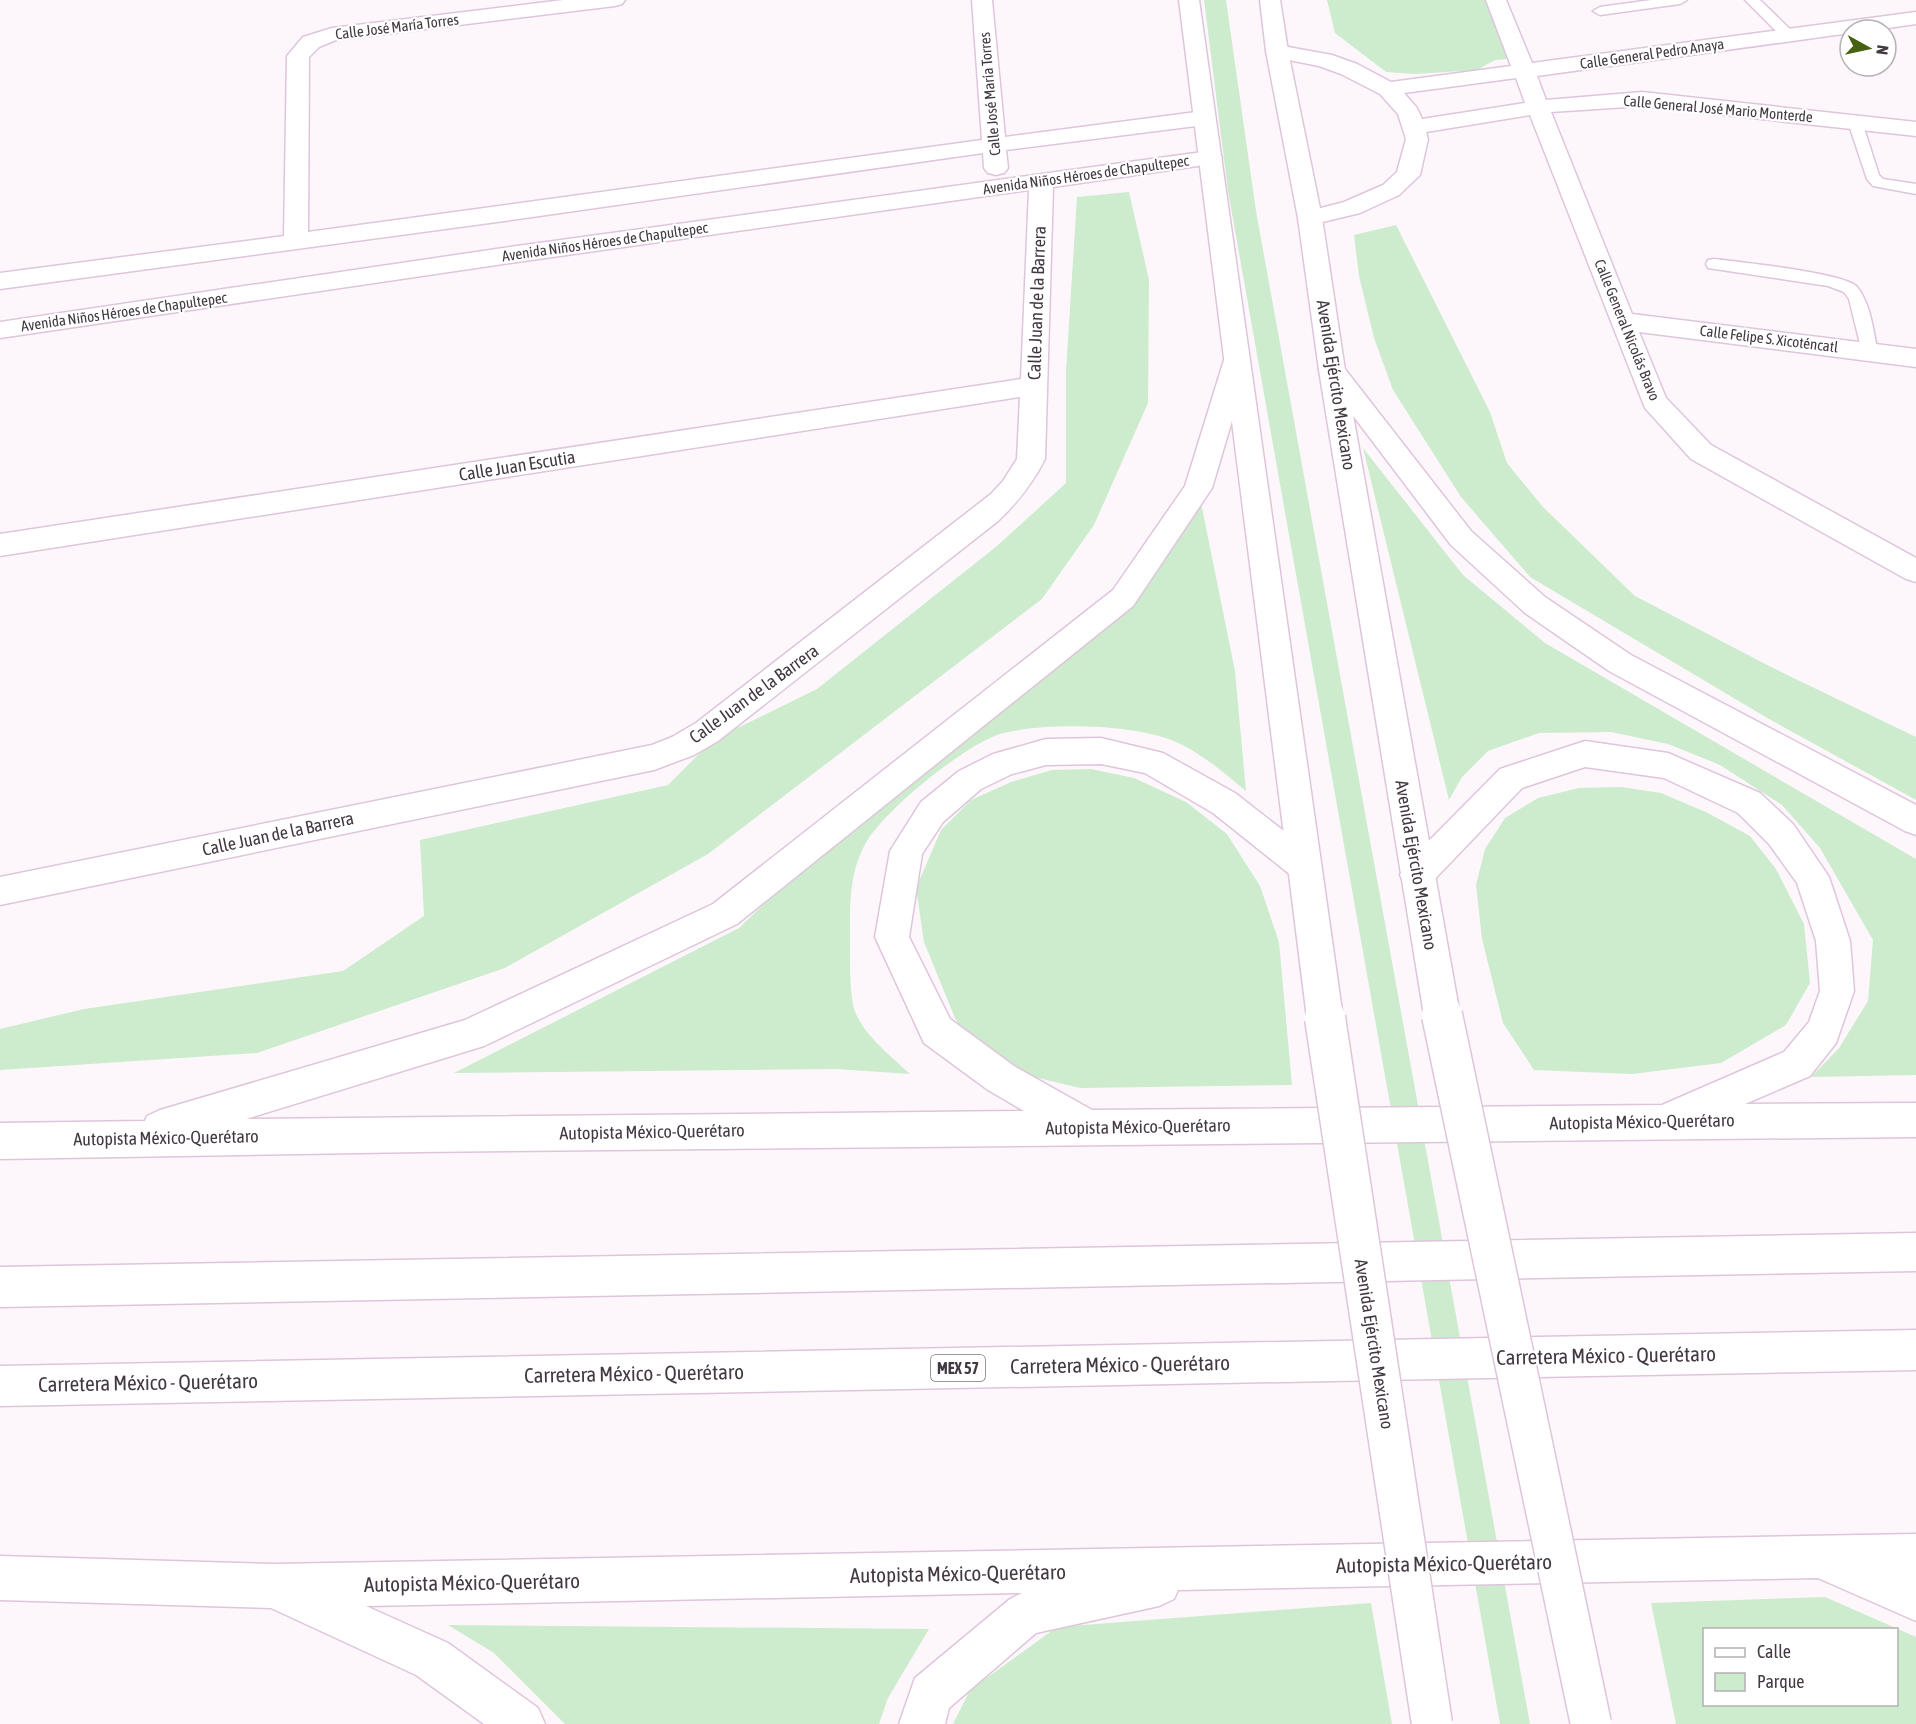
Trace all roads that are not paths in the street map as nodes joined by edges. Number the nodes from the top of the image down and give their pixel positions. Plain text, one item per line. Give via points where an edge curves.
1 (615, 0) edge
2 (982, 0) edge
3 (1189, 0) edge
4 (1269, 0) edge
5 (1496, 0) edge
6 (1680, 0) edge
7 (1752, 0) edge
8 (1600, 11) dead end
9 (1916, 18) edge
10 (1789, 36) junction
11 (1277, 51) junction
12 (1524, 72) junction
13 (1388, 89) junction
14 (1539, 108) junction
15 (1204, 118) junction
16 (1855, 122) junction
17 (1414, 127) junction
18 (1916, 129) edge
19 (994, 145) junction
20 (1210, 158) junction
21 (1041, 181) junction
22 (997, 187) junction
23 (1916, 189) edge
24 (512, 213) junction
25 (1310, 218) junction
26 (296, 242) junction
27 (517, 254) junction
28 (1714, 264) dead end
29 (0, 281) edge
30 (1622, 321) junction
31 (0, 330) edge
32 (1870, 352) junction
33 (1916, 358) edge
34 (1237, 360) junction
35 (1332, 370) junction
36 (1034, 386) junction
37 (0, 545) edge
38 (1916, 572) edge
39 (1916, 821) edge
40 (1304, 866) junction
41 (1417, 874) junction
42 (0, 891) edge
43 (1916, 1120) edge
44 (1663, 1122) junction
45 (1089, 1128) junction
46 (122, 1139) junction
47 (0, 1141) edge
48 (1916, 1252) edge
49 (0, 1287) edge
50 (1916, 1350) edge
51 (0, 1386) edge
52 (1916, 1555) edge
53 (1818, 1557) junction
54 (1232, 1568) junction
55 (2, 1583) edge
56 (275, 1586) junction
57 (1916, 1599) edge
58 (522, 1724) edge
59 (922, 1724) edge
60 (1431, 1724) edge
61 (1591, 1724) edge

1 - 26 main road, Calle José María Torres via 332,34 311,42 298,56
2 - 19 main road, Calle José María Torres
3 - 15 main road, Avenida Ejército Mexicano
4 - 11 main road, Avenida Ejército Mexicano
5 - 12 main road, Calle General Nicolás Bravo
6 - 8 lane
7 - 10 lane
9 - 10 main road, Calle General Pedro Anaya
10 - 12 main road, Calle General Pedro Anaya
11 - 13 main road via 1324,60
11 - 25 main road, Avenida Ejército Mexicano
12 - 13 main road, Calle General Pedro Anaya
12 - 14 main road, Calle General Nicolás Bravo
13 - 17 main road via 1409,113
14 - 16 main road, Calle General José Mario Monterde via 1642,99
14 - 17 main road, Calle General José Mario Monterde
14 - 30 main road, Calle General Nicolás Bravo
15 - 19 main road
15 - 20 main road, Avenida Ejército Mexicano
16 - 18 main road, Calle General José Mario Monterde
16 - 23 lane via 1872,176 1878,183
17 - 25 main road via 1418,139 1408,176 1391,190 1352,208
19 - 22 main road, Calle José María Torres
19 - 24 main road
20 - 21 main road, Avenida Niños Héroes de Chapultepec
20 - 34 main road, Avenida Ejército Mexicano
21 - 22 main road, Avenida Niños Héroes de Chapultepec
21 - 36 main road, Calle Juan de la Barrera
22 - 27 main road, Avenida Niños Héroes de Chapultepec
24 - 26 main road
24 - 27 main road
25 - 35 main road, Avenida Ejército Mexicano
26 - 29 main road
27 - 31 main road, Avenida Niños Héroes de Chapultepec
28 - 32 lane via 1831,281 1850,288 1857,298
30 - 32 main road, Calle Felipe S. Xicoténcatl
30 - 38 main road, Calle General Nicolás Bravo via 1654,402 1701,452
32 - 33 main road, Calle Felipe S. Xicoténcatl
34 - 40 main road, Avenida Ejército Mexicano
34 - 46 main road via 1198,488 1123,598 725,914 471,1034
35 - 39 main road via 1461,538 1536,605 1620,663
35 - 41 main road, Avenida Ejército Mexicano
36 - 37 main road, Calle Juan Escutia
36 - 42 main road, Calle Juan de la Barrera via 1031,459 1023,478 1004,498 881,598 707,732 683,746 654,758
40 - 45 main road via 1213,797 1152,762 1101,751 1046,752 1004,764 970,780 932,812 906,851 892,937 937,1031 1001,1078
40 - 60 main road, Avenida Ejército Mexicano, bridge
41 - 44 main road via 1511,778 1585,754 1668,766 1749,803 1781,834 1812,877 1833,941 1837,991 1823,1031 1797,1064
41 - 61 main road, Avenida Ejército Mexicano, bridge via 1442,1015
43 - 44 main road, Autopista México-Querétaro
44 - 45 main road, Autopista México-Querétaro
45 - 46 main road, Autopista México-Querétaro
46 - 47 main road, Autopista México-Querétaro
48 - 49 main road
50 - 51 main road, Carretera México - Querétaro / MEX 57
52 - 53 main road, Autopista México-Querétaro
53 - 54 main road, Autopista México-Querétaro
53 - 57 main road
54 - 56 main road, Autopista México-Querétaro
54 - 59 main road via 1025,1614 931,1694
55 - 56 main road, Autopista México-Querétaro
56 - 58 main road via 432,1659

